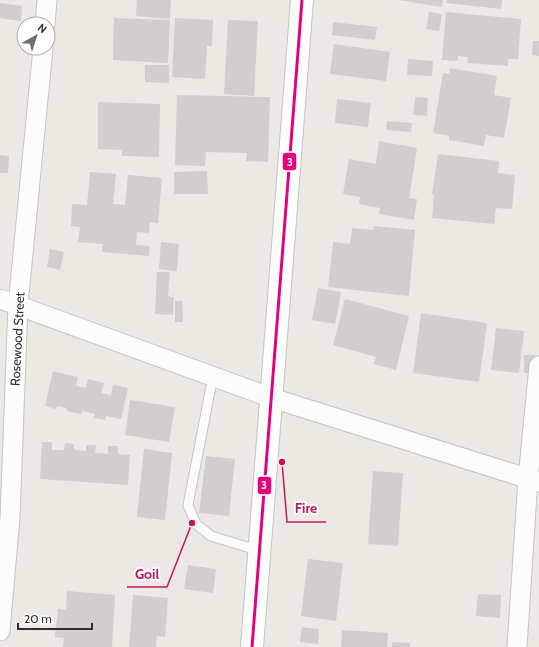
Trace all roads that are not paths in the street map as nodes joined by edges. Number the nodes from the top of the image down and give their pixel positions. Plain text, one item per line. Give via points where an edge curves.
1 (47, 0) edge
2 (302, 0) edge
3 (46, 16) edge
4 (42, 56) edge
5 (0, 299) edge
6 (18, 305) junction
7 (539, 366) edge
8 (213, 376) junction
9 (272, 398) junction
10 (534, 480) edge
11 (5, 518) edge
12 (260, 551) junction
13 (0, 631) edge
14 (252, 647) edge
15 (517, 647) edge

1 - 3 street
2 - 9 street
4 - 6 street, Rosewood Street
5 - 6 street
6 - 8 street
6 - 11 street, Rosewood Street
7 - 10 street
8 - 9 street
8 - 12 lane via 188,505 196,524 212,536
9 - 10 street
9 - 12 street
10 - 15 street
11 - 13 street, Rosewood Street
12 - 14 street

